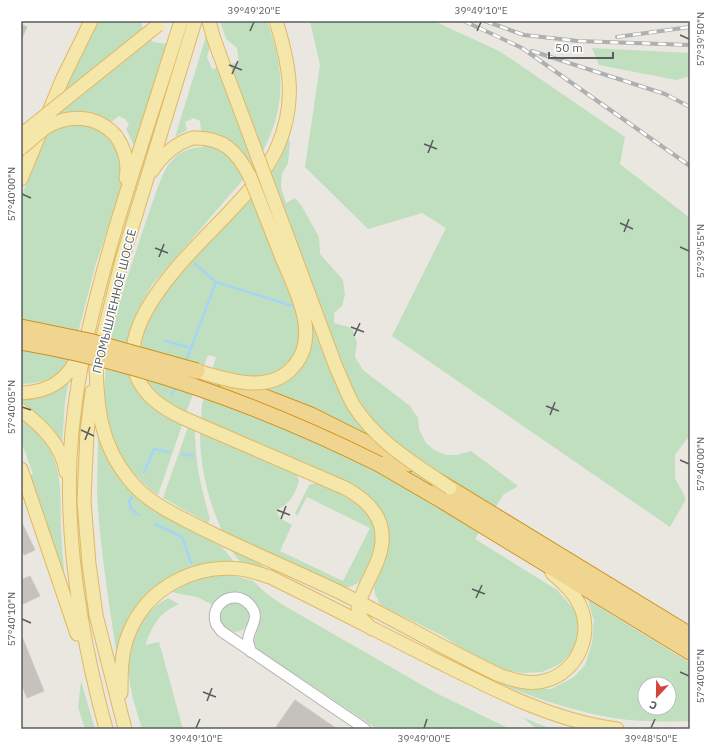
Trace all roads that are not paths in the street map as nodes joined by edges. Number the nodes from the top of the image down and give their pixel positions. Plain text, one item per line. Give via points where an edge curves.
1 (181, 21) edge
2 (195, 21) edge
3 (209, 21) edge
4 (276, 21) edge
5 (89, 22) edge
6 (160, 23) edge
7 (21, 135) edge
8 (21, 148) edge
9 (21, 179) edge
10 (145, 185) junction
11 (122, 207) junction
12 (21, 321) edge
13 (21, 327) edge
14 (88, 338) junction
15 (21, 342) edge
16 (96, 364) junction
17 (197, 371) junction
18 (21, 393) edge
19 (21, 410) edge
20 (21, 470) edge
21 (450, 488) junction
22 (70, 500) junction
23 (502, 528) junction
24 (368, 583) junction
25 (338, 592) junction
26 (359, 603) junction
27 (332, 608) junction
28 (380, 613) junction
29 (372, 629) junction
30 (690, 635) edge
31 (251, 652) junction
32 (690, 652) edge
33 (92, 675) junction
34 (120, 713) junction
35 (106, 729) edge
36 (125, 729) edge
37 (365, 729) edge
38 (617, 729) edge

1 - 11 main road, ПРОМЫШЛЕННОЕ ШОССЕ
2 - 10 main road, ПРОМЫШЛЕННОЕ ШОССЕ
3 - 21 main road, bridge via 336,367 353,405 385,442
4 - 24 main road via 287,61 290,90 286,122 277,148 264,172 167,279 151,302 139,324 133,358 134,368 137,378 149,395 170,412 345,488 362,498 376,513 382,531 380,552
5 - 9 main road
6 - 7 main road, bridge
8 - 11 main road, bridge via 45,128 74,118 94,120 110,129 125,153 127,163
10 - 16 main road, ПРОМЫШЛЕННОЕ ШОССЕ via 122,260
10 - 17 main road, bridge via 154,168 169,151 185,140 211,139 231,148 239,156 250,176 304,311 306,336 302,354 285,375 255,383
11 - 14 main road, ПРОМЫШЛЕННОЕ ШОССЕ
12 - 14 main road, bridge
13 - 14 highway, bridge
14 - 17 highway, bridge
14 - 18 main road via 75,363 61,380 42,390
14 - 22 main road, ПРОМЫШЛЕННОЕ ШОССЕ via 79,370 73,420
15 - 23 highway, bridge via 86,356 222,396 342,446
16 - 25 main road via 98,404 105,438 128,479 139,490 172,514
16 - 34 main road, ПРОМЫШЛЕННОЕ ШОССЕ via 87,432 84,501 96,615
17 - 21 highway, bridge via 311,415 384,451
19 - 22 main road via 42,428 59,450
20 - 33 main road
21 - 23 highway
22 - 33 main road, ПРОМЫШЛЕННОЕ ШОССЕ via 77,598
23 - 28 main road via 565,584 578,600 584,619 584,638 578,656 564,672 544,681 510,679
23 - 30 highway
23 - 32 highway
24 - 25 main road via 356,593
24 - 26 main road
24 - 28 main road via 370,599
25 - 26 main road
26 - 27 main road via 349,610
26 - 28 main road
26 - 29 main road via 359,615
27 - 29 main road
27 - 34 main road via 270,577 245,570 211,569 194,572 165,587 153,597 142,609 129,633 122,658
29 - 38 main road via 492,689 565,717
31 - 31 street via 248,640 255,620 249,603 240,598 224,600 217,607 216,624 221,631
31 - 37 street
33 - 35 main road, ПРОМЫШЛЕННОЕ ШОССЕ
34 - 36 main road, ПРОМЫШЛЕННОЕ ШОССЕ

